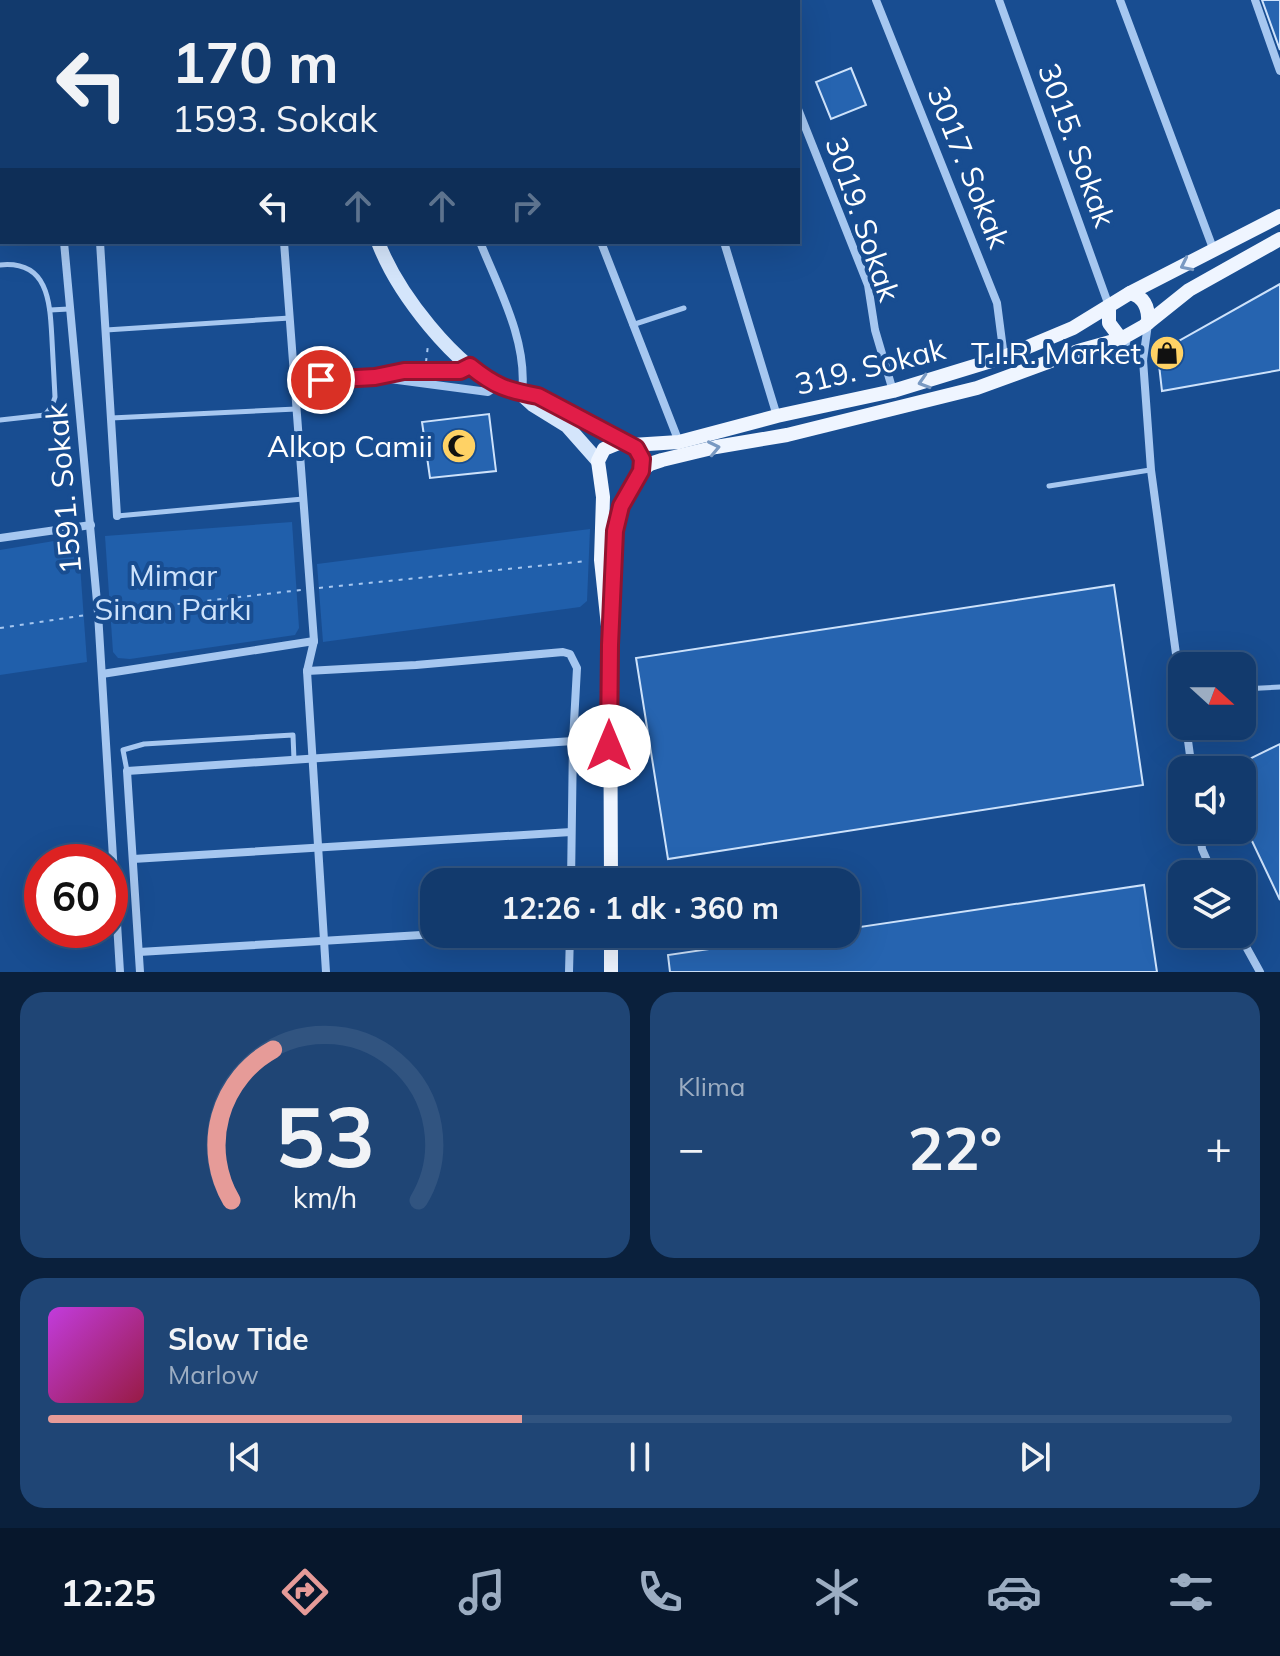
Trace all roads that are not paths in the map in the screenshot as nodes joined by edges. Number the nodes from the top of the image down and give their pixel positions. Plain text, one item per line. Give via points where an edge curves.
1 (876, 0) edge
2 (999, 0) edge
3 (1120, 0) edge
4 (1255, 0) edge
5 (1280, 71) edge
6 (800, 114) edge
7 (1280, 216) edge
8 (1280, 239) edge
9 (64, 244) edge
10 (100, 244) edge
11 (284, 244) edge
12 (379, 244) edge
13 (481, 244) edge
14 (602, 244) edge
15 (725, 244) edge
16 (1214, 251) junction
17 (0, 265) edge
18 (1130, 293) junction
19 (1109, 306) junction
20 (684, 308) dead end
21 (70, 309) junction
22 (50, 310) junction
23 (290, 318) junction
24 (1148, 323) junction
25 (632, 325) junction
26 (106, 330) junction
27 (1121, 339) junction
28 (1004, 357) junction
29 (1143, 360) junction
30 (470, 366) junction
31 (435, 371) junction
32 (375, 377) junction
33 (294, 381) junction
34 (436, 385) junction
35 (498, 385) junction
36 (893, 391) junction
37 (522, 395) junction
38 (296, 409) junction
39 (777, 416) junction
40 (111, 418) junction
41 (0, 420) edge
42 (679, 442) junction
43 (626, 443) junction
44 (600, 468) junction
45 (1151, 470) junction
46 (637, 476) junction
47 (1049, 486) dead end
48 (303, 499) junction
49 (117, 516) joint
50 (91, 525) junction
51 (0, 538) edge
52 (314, 641) junction
53 (610, 645) junction
54 (1176, 652) edge
55 (307, 671) junction
56 (102, 674) junction
57 (1280, 687) edge
58 (1256, 688) edge
59 (573, 741) junction
60 (312, 759) junction
61 (294, 760) junction
62 (127, 771) junction
63 (571, 832) junction
64 (318, 849) junction
65 (133, 859) junction
66 (571, 868) edge
67 (611, 868) edge
68 (420, 935) edge
69 (324, 940) junction
70 (570, 948) edge
71 (611, 948) edge
72 (1247, 948) edge
73 (139, 952) junction
74 (120, 972) edge
75 (140, 972) edge
76 (326, 972) edge
77 (569, 972) edge
78 (611, 972) edge
79 (1260, 972) edge

1 - 28 street, 3017. Sokak via 997,303
2 - 19 street, 3015. Sokak
3 - 16 street
4 - 5 street
6 - 36 street, 3019. Sokak via 868,285
7 - 16 main road, 319. Sokak
8 - 24 main road, 319. Sokak via 1189,290
9 - 21 street, 1591. Sokak
10 - 26 street
11 - 23 street
12 - 30 main road via 400,287
13 - 37 street via 520,350
14 - 25 street
15 - 39 street
16 -> 18 main road, 319. Sokak
17 - 22 lane via 31,271 46,291
18 - 19 main road, 319. Sokak
18 - 24 main road via 1144,302
19 - 27 main road via 1110,326
19 - 28 main road, 319. Sokak via 1073,328
20 - 25 lane
21 - 22 lane
21 - 50 street, 1591. Sokak
22 - 41 lane via 52,406 45,415
23 - 26 lane
23 - 33 street
24 - 27 main road, 319. Sokak
24 - 29 street
25 - 42 street
26 - 40 street
27 - 29 street
46 -> 27 main road, 319. Sokak via 662,460 977,388
28 -> 36 main road, 319. Sokak
29 - 45 street
30 - 31 street
30 - 35 main road
31 - 32 street
31 - 34 street via 430,379
32 - 33 street
32 - 34 street
33 - 38 street
34 - 35 street via 488,392
35 - 37 main road
36 - 39 main road, 319. Sokak
37 - 43 main road via 538,396
37 - 44 main road via 567,426
38 - 40 lane
38 - 48 street
39 - 42 main road, 319. Sokak
40 - 49 street
42 - 43 main road, 319. Sokak
43 - 44 main road via 609,445 600,455
43 - 46 main road via 642,459
44 - 46 main road via 619,486
44 - 53 main road via 601,560
45 - 47 lane
45 - 54 street
46 - 53 main road via 615,531
48 - 49 lane
48 - 52 street
50 - 51 street
50 - 56 street, 1591. Sokak
52 - 55 street
52 - 56 street
53 - 67 main road
55 - 59 street via 563,652 574,658 577,668
55 - 60 street
56 - 74 street, 1591. Sokak
57 - 58 lane
59 - 60 street
59 - 63 street
60 - 61 street
60 - 64 street
61 - 62 street
61 - 62 lane via 293,735 144,744 123,750
62 - 65 street
63 - 64 street
63 - 66 street
64 - 65 street
64 - 69 street
65 - 73 street
68 - 69 street
69 - 73 street
69 - 76 street
70 - 77 street
71 - 78 main road
72 - 79 street
73 - 75 street

